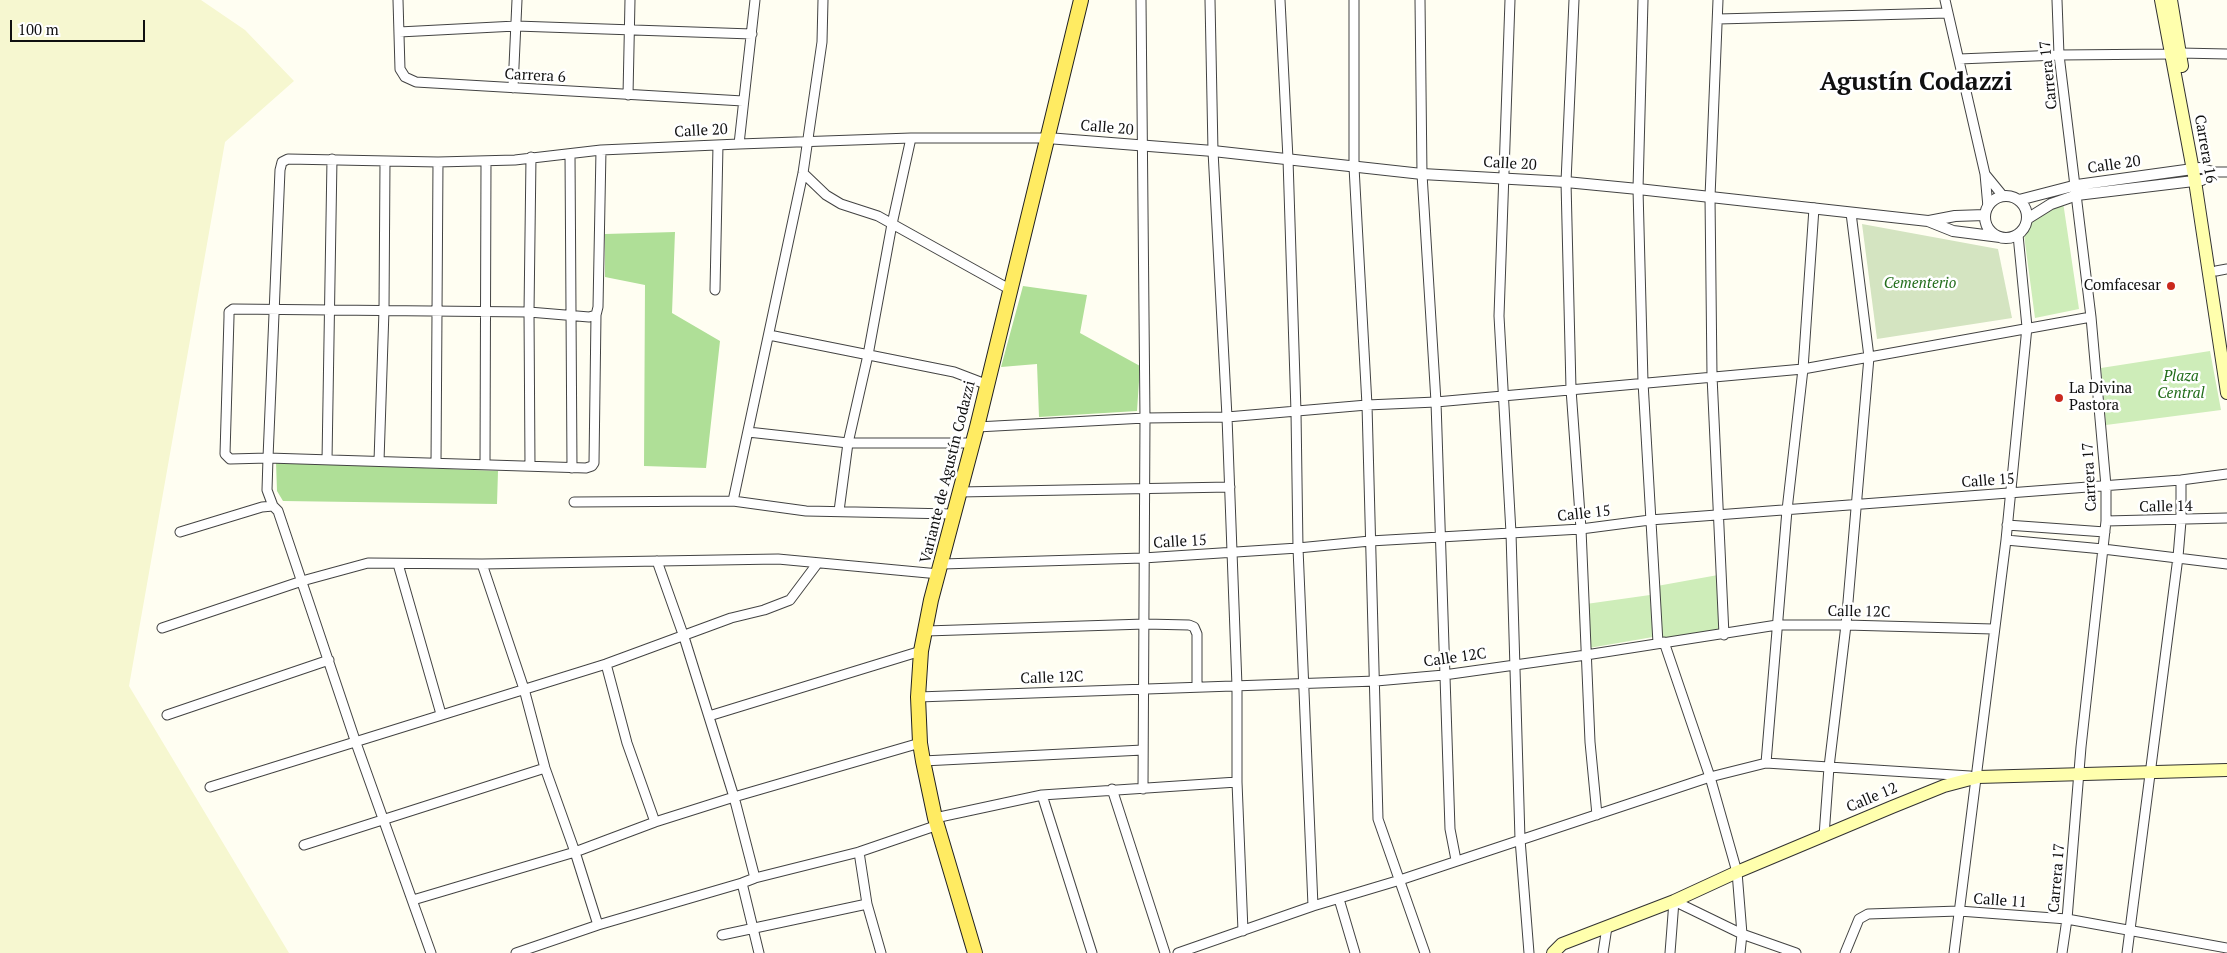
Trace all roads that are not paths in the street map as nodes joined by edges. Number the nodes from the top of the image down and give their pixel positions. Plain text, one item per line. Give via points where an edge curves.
1 (398, 0) edge
2 (517, 0) edge
3 (630, 0) edge
4 (755, 0) edge
5 (823, 0) edge
6 (1081, 0) edge
7 (1141, 0) edge
8 (1210, 0) edge
9 (1280, 0) edge
10 (1354, 0) edge
11 (1420, 0) edge
12 (1510, 0) edge
13 (1574, 0) edge
14 (1643, 0) edge
15 (1718, 0) edge
16 (1944, 0) edge
17 (2057, 0) edge
18 (2161, 0) edge
19 (2171, 0) edge
20 (1948, 13) junction
21 (1718, 19) junction
22 (516, 26) junction
23 (628, 31) junction
24 (399, 32) junction
25 (752, 34) junction
26 (2059, 54) junction
27 (2176, 54) junction
28 (2227, 54) edge
29 (1959, 59) junction
30 (513, 88) junction
31 (628, 95) junction
32 (743, 102) junction
33 (911, 138) junction
34 (1047, 138) junction
35 (808, 142) junction
36 (739, 144) junction
37 (718, 145) junction
38 (1143, 146) junction
39 (601, 150) junction
40 (1213, 151) junction
41 (570, 154) junction
42 (531, 157) junction
43 (332, 159) junction
44 (1288, 159) junction
45 (486, 161) junction
46 (385, 162) junction
47 (438, 162) junction
48 (1354, 167) junction
49 (2227, 172) edge
50 (803, 173) junction
51 (1422, 174) junction
52 (1985, 174) junction
53 (2198, 175) junction
54 (1504, 179) junction
55 (1566, 182) junction
56 (1638, 189) junction
57 (2077, 190) junction
58 (2003, 196) junction
59 (1710, 197) junction
60 (2019, 200) junction
61 (1814, 208) junction
62 (1986, 211) junction
63 (1851, 214) junction
64 (2028, 219) junction
65 (1928, 221) junction
66 (892, 224) junction
67 (2018, 235) junction
68 (2000, 237) junction
69 (2221, 270) edge
70 (715, 290) dead end
71 (1011, 290) junction
72 (276, 309) junction
73 (330, 310) junction
74 (384, 310) junction
75 (438, 311) junction
76 (486, 311) junction
77 (529, 312) junction
78 (571, 314) junction
79 (596, 314) junction
80 (2091, 316) junction
81 (2028, 327) junction
82 (769, 335) junction
83 (2225, 348) edge
84 (868, 355) junction
85 (1869, 357) junction
86 (1803, 369) junction
87 (1712, 376) junction
88 (1642, 382) junction
89 (988, 385) junction
90 (1571, 389) junction
91 (2227, 393) edge
92 (1504, 395) junction
93 (1436, 402) junction
94 (1367, 406) junction
95 (1296, 412) junction
96 (1145, 418) junction
97 (1227, 418) junction
98 (977, 426) junction
99 (748, 432) junction
100 (848, 443) junction
101 (972, 443) junction
102 (268, 458) junction
103 (327, 460) junction
104 (379, 461) junction
105 (436, 463) junction
106 (484, 465) junction
107 (530, 466) junction
108 (572, 468) junction
109 (2227, 474) edge
110 (2181, 480) junction
111 (2106, 486) junction
112 (1143, 487) junction
113 (1230, 487) junction
114 (959, 492) junction
115 (2010, 494) junction
116 (733, 501) junction
117 (574, 502) dead end
118 (1857, 503) junction
119 (273, 506) junction
120 (1787, 510) junction
121 (840, 511) junction
122 (953, 514) junction
123 (1718, 516) junction
124 (2227, 518) edge
125 (1650, 520) junction
126 (2106, 521) junction
127 (2181, 521) junction
128 (2007, 525) junction
129 (1581, 529) junction
130 (180, 532) dead end
131 (2105, 532) junction
132 (1511, 533) junction
133 (1440, 538) junction
134 (2006, 540) junction
135 (1370, 541) junction
136 (1298, 548) junction
137 (2103, 549) junction
138 (1232, 553) junction
139 (2178, 557) junction
140 (1143, 558) junction
141 (657, 561) junction
142 (398, 564) junction
143 (482, 564) junction
144 (816, 564) junction
145 (2227, 564) edge
146 (941, 569) junction
147 (302, 581) junction
148 (1145, 624) junction
149 (1777, 625) junction
150 (1846, 625) junction
151 (162, 628) dead end
152 (1993, 629) junction
153 (926, 631) junction
154 (1724, 635) junction
155 (684, 637) junction
156 (1661, 642) junction
157 (921, 651) junction
158 (1586, 655) junction
159 (329, 660) junction
160 (1516, 663) junction
161 (606, 664) junction
162 (1444, 674) junction
163 (1376, 681) junction
164 (1305, 685) junction
165 (1197, 686) junction
166 (1237, 686) junction
167 (1144, 688) junction
168 (524, 689) junction
169 (918, 697) junction
170 (441, 714) junction
171 (167, 715) dead end
172 (709, 716) junction
173 (356, 743) junction
174 (920, 743) junction
175 (1143, 750) junction
176 (923, 761) junction
177 (1766, 763) junction
178 (1829, 767) junction
179 (545, 768) junction
180 (2227, 770) edge
181 (2151, 771) junction
182 (2079, 774) junction
183 (1710, 777) junction
184 (1978, 777) junction
185 (1237, 782) junction
186 (210, 787) dead end
187 (1112, 789) junction
188 (1143, 789) junction
189 (1042, 795) junction
190 (734, 797) junction
191 (1596, 815) junction
192 (384, 821) junction
193 (655, 822) junction
194 (937, 822) junction
195 (1824, 836) junction
196 (1520, 839) junction
197 (304, 846) dead end
198 (575, 852) junction
199 (859, 852) junction
200 (1456, 860) junction
201 (1738, 872) junction
202 (755, 878) junction
203 (1400, 880) junction
204 (742, 883) junction
205 (1339, 899) junction
206 (413, 900) junction
207 (1674, 901) junction
208 (866, 904) junction
209 (1313, 906) junction
210 (1959, 911) junction
211 (2067, 919) junction
212 (598, 925) junction
213 (753, 928) junction
214 (1607, 928) junction
215 (2131, 930) junction
216 (1244, 931) junction
217 (1742, 934) junction
218 (722, 935) dead end
219 (2227, 948) edge
220 (431, 953) edge
221 (516, 953) edge
222 (759, 953) edge
223 (881, 953) edge
224 (975, 953) edge
225 (1092, 953) edge
226 (1165, 953) edge
227 (1178, 953) edge
228 (1355, 953) edge
229 (1425, 953) edge
230 (1529, 953) edge
231 (1553, 953) edge
232 (1603, 953) edge
233 (1670, 953) edge
234 (1740, 953) edge
235 (1796, 953) edge
236 (1845, 953) edge
237 (1954, 953) edge
238 (2062, 953) edge
239 (2128, 953) edge

1 - 24 street, Carrera 6
2 - 22 street
3 - 23 street
4 - 25 street
5 - 35 street via 822,42
6 - 34 main road, Variante de Agustín Codazzi
7 - 38 street
8 - 40 street
9 - 44 street
10 - 48 street
11 - 51 street
12 - 54 street
13 - 55 street
14 - 56 street
15 - 21 street
16 - 20 street
17 - 26 street, Carrera 17
18 - 27 main road, Carrera 16
19 - 27 main road, Carrera 16
20 - 21 street
20 - 29 street
21 - 59 street
22 - 23 street
22 - 24 street
22 - 30 street
23 - 25 street
23 - 31 street
24 - 30 street, Carrera 6 via 400,70 405,77 416,82
25 - 32 street
26 - 27 street
26 - 29 street
26 - 57 street, Carrera 17
27 - 28 street
27 - 53 main road, Carrera 16
29 - 52 street
30 - 31 street, Carrera 6
31 - 32 street, Carrera 6
32 - 36 street
33 - 34 street, Calle 20
33 - 35 street, Calle 20
33 - 66 street
34 - 38 street, Calle 20
34 - 71 main road, Variante de Agustín Codazzi
35 - 36 street, Calle 20
35 - 50 street
36 - 37 street, Calle 20
37 - 39 street, Calle 20
37 - 70 street
38 - 40 street, Calle 20
38 - 96 street
39 - 41 street, Calle 20
39 - 79 street
40 - 44 street, Calle 20
40 - 97 street
41 - 42 street, Calle 20
41 - 78 street
42 - 45 street, Calle 20
42 - 77 street
43 - 46 street, Calle 20
43 - 72 street, Calle 20 via 288,159 282,162
43 - 73 street
44 - 48 street, Calle 20
44 - 95 street
45 - 47 street, Calle 20
45 - 76 street
46 - 47 street, Calle 20
46 - 74 street
47 - 75 street
48 - 51 street, Calle 20
48 - 94 street
49 - 53 street, Calle 20
50 - 66 street via 826,195 841,204 867,211
50 - 82 street
51 - 54 street, Calle 20
51 - 93 street
52 - 58 street
52 - 62 street
53 - 57 street, Calle 20
53 - 69 main road, Carrera 16
53 - 83 main road, Carrera 16
54 - 55 street, Calle 20
54 - 92 street via 1500,316
55 - 56 street, Calle 20
55 - 90 street
56 - 59 street, Calle 20
56 - 88 street
57 - 60 street, Calle 20
57 - 64 street, Calle 20
57 - 80 street, Carrera 17
58 - 60 street
58 - 62 street via 1994,200
59 - 61 street, Calle 20
59 - 87 street
60 - 64 street via 2026,208
61 - 63 street, Calle 20
61 - 86 street
62 - 65 street, Calle 20
62 - 68 street via 1986,225
63 - 65 street, Calle 20
63 - 85 street
64 - 67 street
65 - 68 street, Calle 20 via 1954,231
66 - 71 street
66 - 84 street
67 - 68 street
67 - 81 street
69 - 83 main road, Carrera 16
71 - 89 main road, Variante de Agustín Codazzi
72 - 73 street
72 - 102 street
72 - 102 street via 234,309 229,312 225,454 230,459
73 - 74 street
73 - 103 street
74 - 75 street
74 - 104 street
75 - 76 street
75 - 105 street
76 - 77 street
76 - 106 street
77 - 78 street
77 - 107 street
78 - 79 street via 589,317
78 - 108 street
79 - 108 street via 594,463 586,468
80 - 81 street
80 - 111 street, Carrera 17
81 - 85 street
81 - 115 street
82 - 84 street
82 - 99 street
83 - 91 main road, Carrera 16
84 - 89 street via 954,372
84 - 100 street
85 - 86 street
85 - 118 street
86 - 87 street
86 - 120 street
87 - 88 street
87 - 123 street
88 - 90 street
88 - 125 street
89 - 98 main road, Variante de Agustín Codazzi
90 - 92 street
90 - 129 street
92 - 93 street
92 - 132 street
93 - 94 street
93 - 133 street
94 - 95 street
94 - 135 street
95 - 97 street
95 - 136 street
96 - 97 street
96 - 98 street
96 - 112 street
97 - 113 street
98 - 101 main road, Variante de Agustín Codazzi
99 - 100 street
99 - 116 street
100 - 101 street
100 - 121 street
101 - 114 main road, Variante de Agustín Codazzi
102 - 103 street
102 - 119 street via 267,490
103 - 104 street
104 - 105 street
105 - 106 street
106 - 107 street
107 - 108 street
109 - 110 street, Calle 15
110 - 111 street, Calle 15
110 - 127 street
111 - 115 street, Calle 15
111 - 126 street, Carrera 17
112 - 113 street
112 - 114 street
112 - 140 street
113 - 138 street
114 - 122 main road, Variante de Agustín Codazzi
115 - 118 street, Calle 15
115 - 128 street
116 - 117 street
116 - 121 street via 806,511
118 - 120 street, Calle 15
118 - 150 street
119 - 130 street
119 - 147 street via 282,520
120 - 123 street, Calle 15
120 - 149 street
121 - 122 street
122 - 146 main road, Variante de Agustín Codazzi
123 - 125 street, Calle 15
123 - 154 street
124 - 127 street, Calle 14
125 - 129 street, Calle 15
125 - 156 street
126 - 127 street, Calle 14
126 - 131 street, Carrera 17
127 - 139 street
128 - 131 street
128 - 134 street
129 - 132 street, Calle 15
129 - 158 street
131 - 137 street, Carrera 17
132 - 133 street, Calle 15
132 - 160 street
133 - 135 street, Calle 15
133 - 162 street
134 - 137 street
134 - 152 street
135 - 136 street, Calle 15
135 - 163 street
136 - 138 street, Calle 15
136 - 164 street
137 - 139 street
137 - 182 street, Carrera 17
138 - 140 street, Calle 15
138 - 166 street
139 - 145 street
139 - 181 street
140 - 146 street, Calle 15
140 - 148 street
141 - 143 street, Calle 15
141 - 144 street, Calle 15 via 778,560
141 - 155 street
142 - 143 street, Calle 15
142 - 147 street, Calle 15 via 368,563
142 - 170 street
143 - 168 street
144 - 146 street, Calle 15
144 - 155 street via 790,600
146 - 153 main road, Variante de Agustín Codazzi
147 - 151 street, Calle 15
147 - 159 street
148 - 153 street
148 - 165 street via 1194,626 1197,634
148 - 167 street
149 - 150 street, Calle 12C
149 - 154 street, Calle 12C
149 - 177 street
150 - 152 street, Calle 12C
150 - 178 street
152 - 184 street
153 - 157 main road, Variante de Agustín Codazzi
154 - 156 street, Calle 12C
155 - 161 street
155 - 172 street
156 - 158 street, Calle 12C
156 - 183 street
157 - 169 main road, Variante de Agustín Codazzi
157 - 172 street
158 - 160 street, Calle 12C
158 - 191 street
159 - 171 street
159 - 173 street
160 - 162 street, Calle 12C
160 - 196 street
161 - 168 street
161 - 193 street via 627,743
162 - 163 street, Calle 12C
162 - 200 street via 1450,829
163 - 164 street, Calle 12C
163 - 203 street via 1378,819
164 - 166 street, Calle 12C
164 - 209 street
165 - 166 street, Calle 12C
165 - 167 street, Calle 12C
166 - 185 street
167 - 169 street, Calle 12C
167 - 175 street
168 - 170 street
168 - 179 street
169 - 174 main road, Variante de Agustín Codazzi
170 - 173 street
172 - 190 street
173 - 186 street
173 - 192 street
174 - 176 main road, Variante de Agustín Codazzi
174 - 190 street
175 - 176 street
175 - 188 street
176 - 194 main road, Variante de Agustín Codazzi
177 - 178 street
177 - 183 street
178 - 184 street
178 - 195 street
179 - 192 street
179 - 198 street
180 - 181 main road, Calle 12
181 - 182 main road, Calle 12
181 - 215 street
182 - 184 main road, Calle 12
182 - 211 street, Carrera 17
183 - 191 street
183 - 201 street
184 - 195 main road, Calle 12 via 1944,786
184 - 210 street
185 - 188 street
185 - 216 street
187 - 188 street
187 - 189 street
187 - 226 street
189 - 194 street
189 - 225 street
190 - 193 street
190 - 202 street
191 - 196 street
192 - 197 street
192 - 206 street
193 - 198 street
194 - 199 street
194 - 224 main road, Variante de Agustín Codazzi
195 - 201 main road, Calle 12
196 - 200 street
196 - 230 street
198 - 206 street
198 - 212 street
199 - 202 street
199 - 208 street
200 - 203 street
201 - 207 main road, Calle 12
201 - 217 street
202 - 204 street
203 - 205 street
203 - 229 street
204 - 212 street
204 - 213 street
205 - 209 street
205 - 228 street
206 - 220 street
207 - 214 main road, Calle 12
207 - 217 street
207 - 233 street
208 - 213 street
208 - 223 street
209 - 216 street
210 - 211 street, Calle 11
210 - 236 street, Calle 11 via 1868,914 1859,919
210 - 237 street
211 - 215 street, Calle 11
211 - 238 street, Carrera 17
212 - 221 street
213 - 218 street
213 - 222 street
214 - 231 main road, Calle 12 via 1562,944
214 - 232 street
215 - 219 street, Calle 11
215 - 239 street
216 - 227 street
217 - 234 street
217 - 235 street

